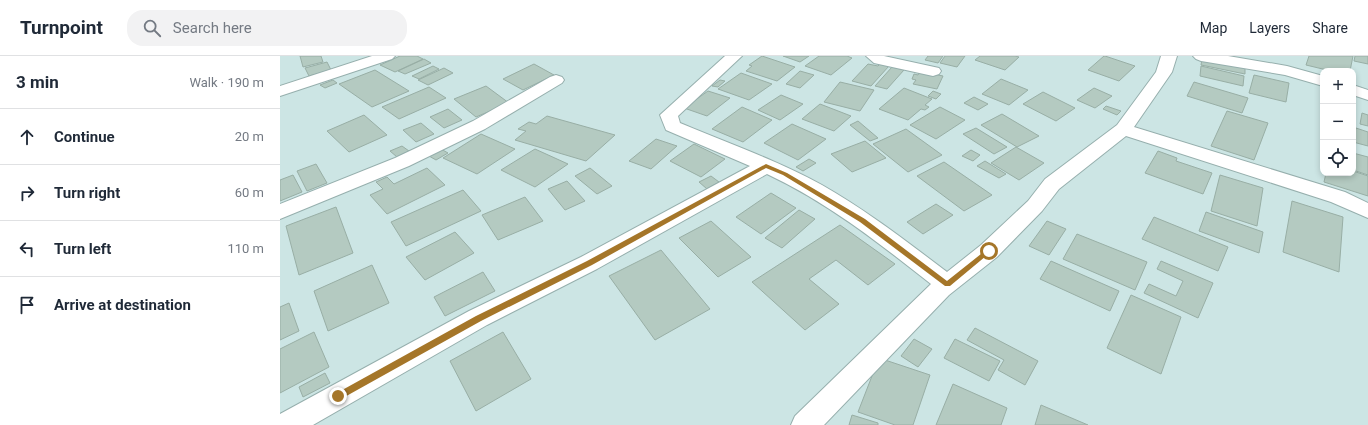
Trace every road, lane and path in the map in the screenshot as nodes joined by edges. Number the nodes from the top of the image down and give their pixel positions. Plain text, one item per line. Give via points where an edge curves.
1 (388, 56) edge
2 (734, 56) edge
3 (874, 56) edge
4 (1169, 56) edge
5 (1201, 56) edge
6 (933, 71) dead end
7 (556, 80) dead end
8 (1320, 80) edge
9 (280, 91) edge
10 (1356, 91) edge
11 (1368, 95) edge
12 (1123, 129) junction
13 (766, 166) junction
14 (1368, 211) edge
15 (280, 212) edge
16 (947, 284) junction
17 (287, 425) edge
18 (805, 425) edge

1 - 9 street
2 - 13 street via 669,115 672,126
3 - 6 street via 879,60
4 - 12 street via 1164,72
5 - 8 street via 1287,71
7 - 15 street via 479,125 402,162
10 - 11 street
12 - 14 street via 1338,197
12 - 16 street via 1052,184 1036,206 989,251
13 - 16 street via 785,174 863,221
13 - 17 street via 589,263 478,318
16 - 18 street

